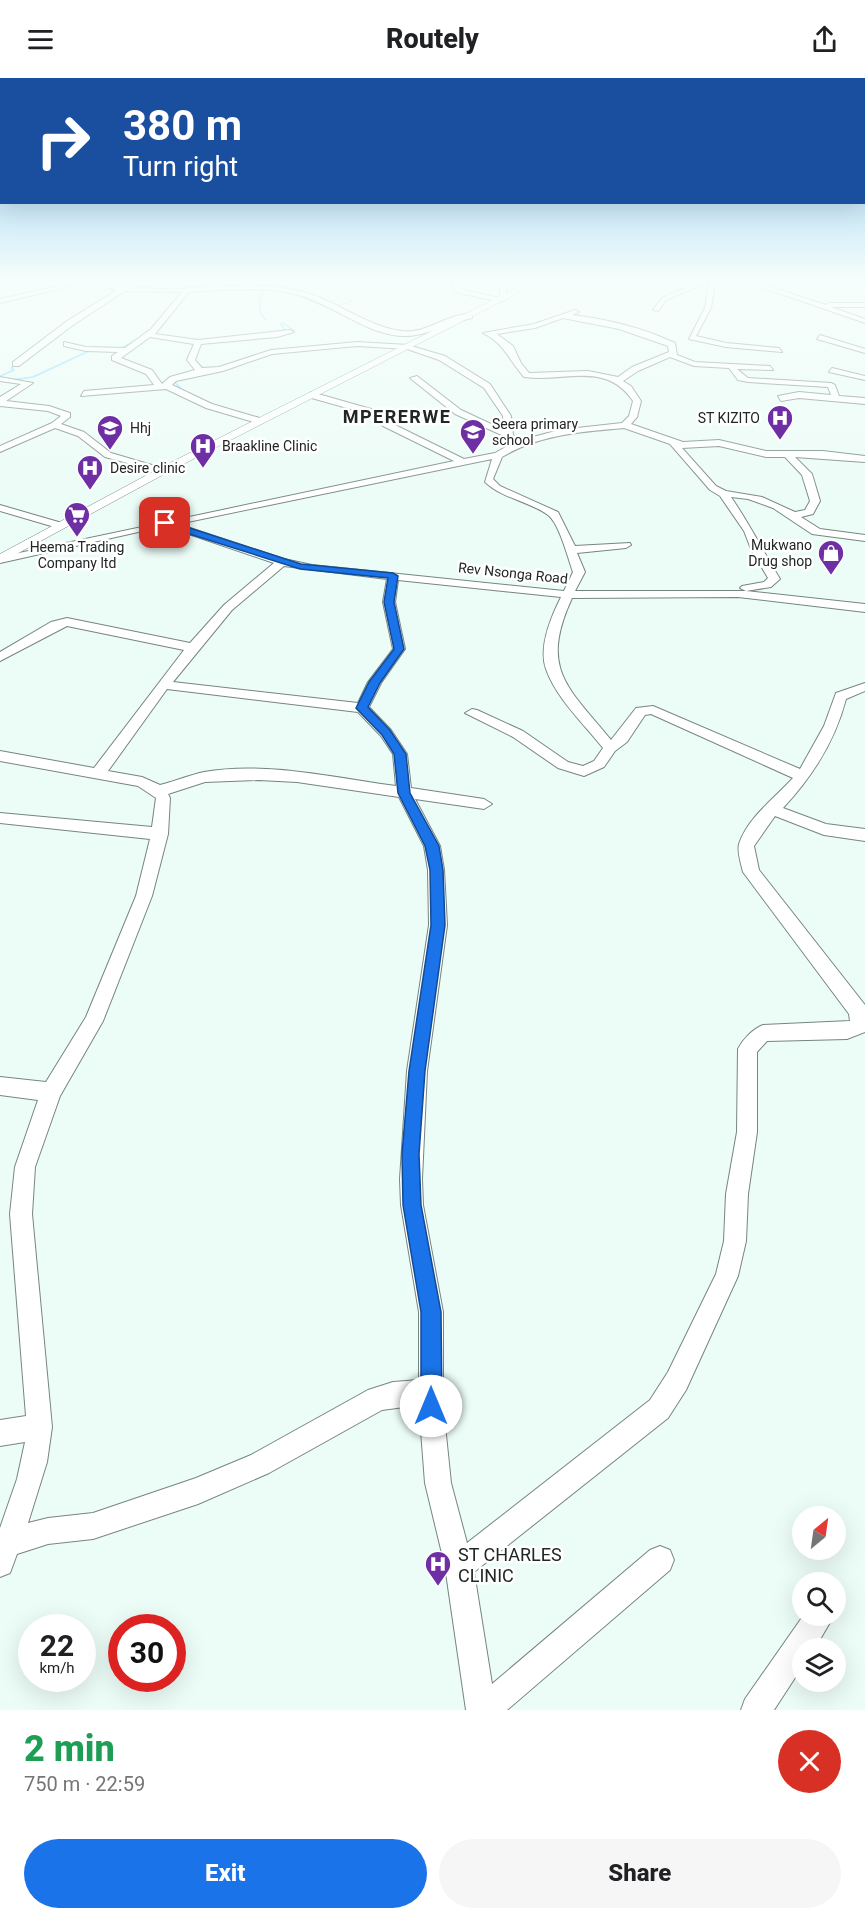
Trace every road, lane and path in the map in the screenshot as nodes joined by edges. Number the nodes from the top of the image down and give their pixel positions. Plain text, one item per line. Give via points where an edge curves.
1 (24, 358) edge
2 (114, 358) edge
3 (192, 358) edge
4 (255, 358) edge
5 (384, 358) edge
6 (442, 358) edge
7 (515, 358) edge
8 (660, 358) edge
9 (676, 358) edge
10 (16, 364) dead end
11 (731, 366) junction
12 (770, 368) dead end
13 (831, 370) dead end
14 (200, 371) junction
15 (414, 378) dead end
16 (865, 378) edge
17 (0, 379) edge
18 (618, 381) junction
19 (163, 386) junction
20 (84, 394) dead end
21 (311, 395) junction
22 (836, 398) junction
23 (781, 399) dead end
24 (865, 401) edge
25 (0, 402) edge
26 (260, 421) junction
27 (55, 425) junction
28 (625, 425) junction
29 (509, 435) junction
30 (516, 444) junction
31 (674, 444) junction
32 (0, 449) edge
33 (498, 455) junction
34 (788, 455) junction
35 (865, 459) edge
36 (463, 462) junction
37 (164, 470) junction
38 (724, 494) junction
39 (0, 508) edge
40 (793, 516) junction
41 (165, 523) junction
42 (58, 525) junction
43 (865, 538) edge
44 (626, 545) dead end
45 (571, 550) junction
46 (0, 559) edge
47 (282, 562) junction
48 (393, 576) junction
49 (738, 594) junction
50 (570, 595) junction
51 (865, 609) edge
52 (190, 647) junction
53 (0, 657) edge
54 (165, 685) junction
55 (865, 687) edge
56 (362, 708) junction
57 (472, 713) dead end
58 (609, 748) junction
59 (0, 756) edge
60 (98, 773) junction
61 (802, 776) junction
62 (159, 791) junction
63 (404, 793) junction
64 (484, 804) dead end
65 (771, 810) junction
66 (0, 818) edge
67 (159, 834) junction
68 (865, 835) edge
69 (0, 1086) edge
70 (51, 1092) junction
71 (431, 1392) junction
72 (39, 1427) junction
73 (0, 1433) edge
74 (4, 1553) edge
75 (660, 1560) dead end
76 (459, 1566) junction
77 (813, 1626) edge
78 (483, 1710) edge
79 (756, 1710) edge

1 - 10 street
2 - 19 street via 149,372
3 - 14 street
4 - 14 street
5 - 21 main road
6 - 29 street via 487,386 507,416
7 - 18 street via 527,375 582,371
8 - 18 street
9 - 11 street via 694,364
11 - 12 street
11 - 22 street via 748,380 829,385
13 - 16 street
14 - 19 street
15 - 29 street via 432,396 472,422
17 - 25 street via 29,381
18 - 28 street via 630,389 636,401 633,416
19 - 20 street
19 - 26 street via 209,406
21 - 26 main road
21 - 36 street via 375,413 386,424
22 - 23 street via 799,395
22 - 24 street
25 - 27 street via 68,416
26 - 37 main road
27 - 32 street
27 - 37 street via 81,434 108,455
28 - 30 street via 572,431
28 - 31 street
29 - 30 street
30 - 33 street
31 - 34 street via 692,447 719,442
31 - 38 street via 713,488
33 - 36 street
33 - 45 street via 488,480 554,514
34 - 35 street
34 - 40 street via 807,474 815,501 809,512
36 - 41 street
37 - 42 main road
38 - 40 street via 757,499
38 - 49 street via 774,579 771,584 747,588
39 - 42 street
40 - 43 street via 803,526 820,532
41 - 46 street
41 - 47 street, Rev Nsonga Road
42 - 46 main road
44 - 45 street
45 - 50 street via 579,572
47 - 48 street, Rev Nsonga Road
47 - 52 street via 239,595
48 - 50 street, Rev Nsonga Road
48 - 56 street via 389,602 399,649
49 - 50 street, Rev Nsonga Road
49 - 51 street, Rev Nsonga Road
50 - 58 street via 554,627 551,667
52 - 53 street via 67,622
52 - 54 street
54 - 56 street
54 - 60 street
55 - 61 street via 841,694 837,699 834,720
56 - 63 street via 400,754
57 - 58 street via 518,734 573,769 591,769
58 - 61 street via 622,739 641,711 653,710
59 - 60 street
60 - 62 street via 142,782
61 - 65 street
62 - 63 street via 206,777 236,774 297,777
62 - 67 street via 163,798
63 - 64 street
63 - 71 street via 432,846 438,906 417,1071 411,1154 412,1205 431,1312
65 - 68 street via 824,829
65 - 76 street via 746,846 751,872 858,1011 860,1025 848,1031 763,1033 753,1041 748,1048 747,1132 737,1194 735,1241 723,1285 676,1381 659,1409
66 - 67 street
67 - 70 street via 144,896 94,1022
69 - 70 street
70 - 72 street via 25,1167 21,1214
71 - 74 street via 377,1399 260,1464 159,1506 93,1526 48,1531
71 - 76 street via 438,1483
72 - 73 street
72 - 74 street via 33,1469
75 - 78 street
76 - 78 street
77 - 79 street

